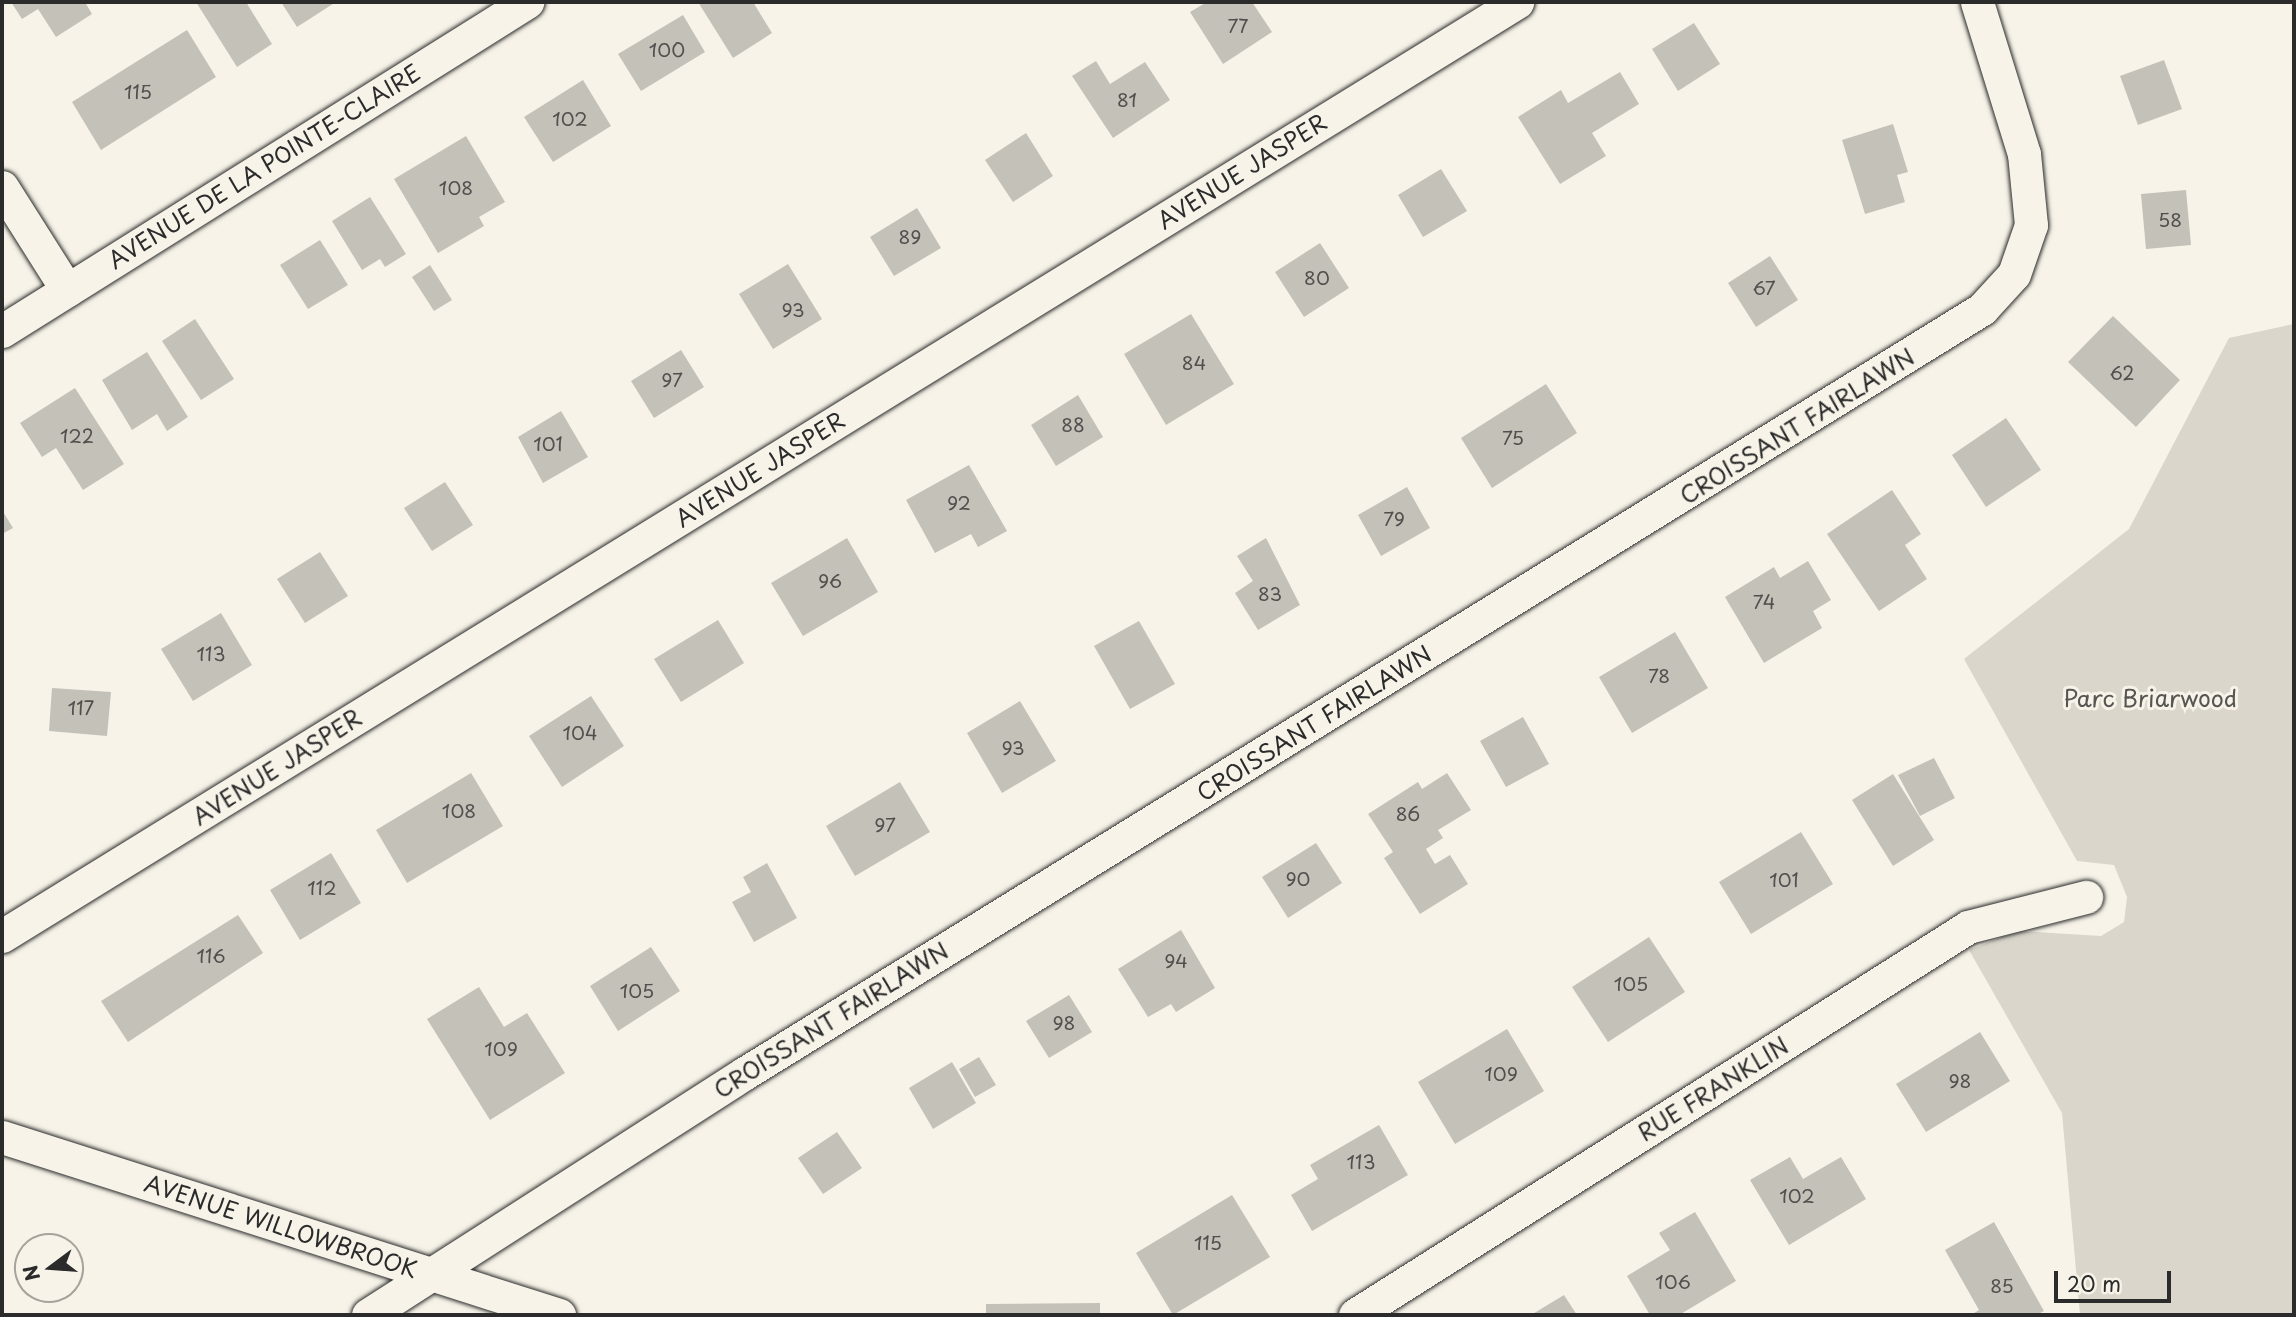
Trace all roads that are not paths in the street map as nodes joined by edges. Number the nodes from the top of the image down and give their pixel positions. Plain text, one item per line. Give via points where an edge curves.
1 (527, 2) edge
2 (1517, 2) edge
3 (1976, 2) edge
4 (2, 187) edge
5 (67, 290) junction
6 (2, 331) edge
7 (2086, 897) dead end
8 (2, 936) edge
9 (2, 1137) edge
10 (433, 1274) junction
11 (368, 1315) edge
12 (559, 1315) edge
13 (1355, 1315) edge

1 - 5 street, AVENUE DE LA POINTE-CLAIRE
2 - 8 street, AVENUE JASPER
3 - 10 street, CROISSANT FAIRLAWN via 2024,154 2031,226 2014,274 1982,309 734,1080
4 - 5 street
5 - 6 street, AVENUE DE LA POINTE-CLAIRE
7 - 13 street, RUE FRANKLIN via 1968,928
9 - 10 street, AVENUE WILLOWBROOK
10 - 11 street, CROISSANT FAIRLAWN
10 - 12 street, AVENUE WILLOWBROOK

